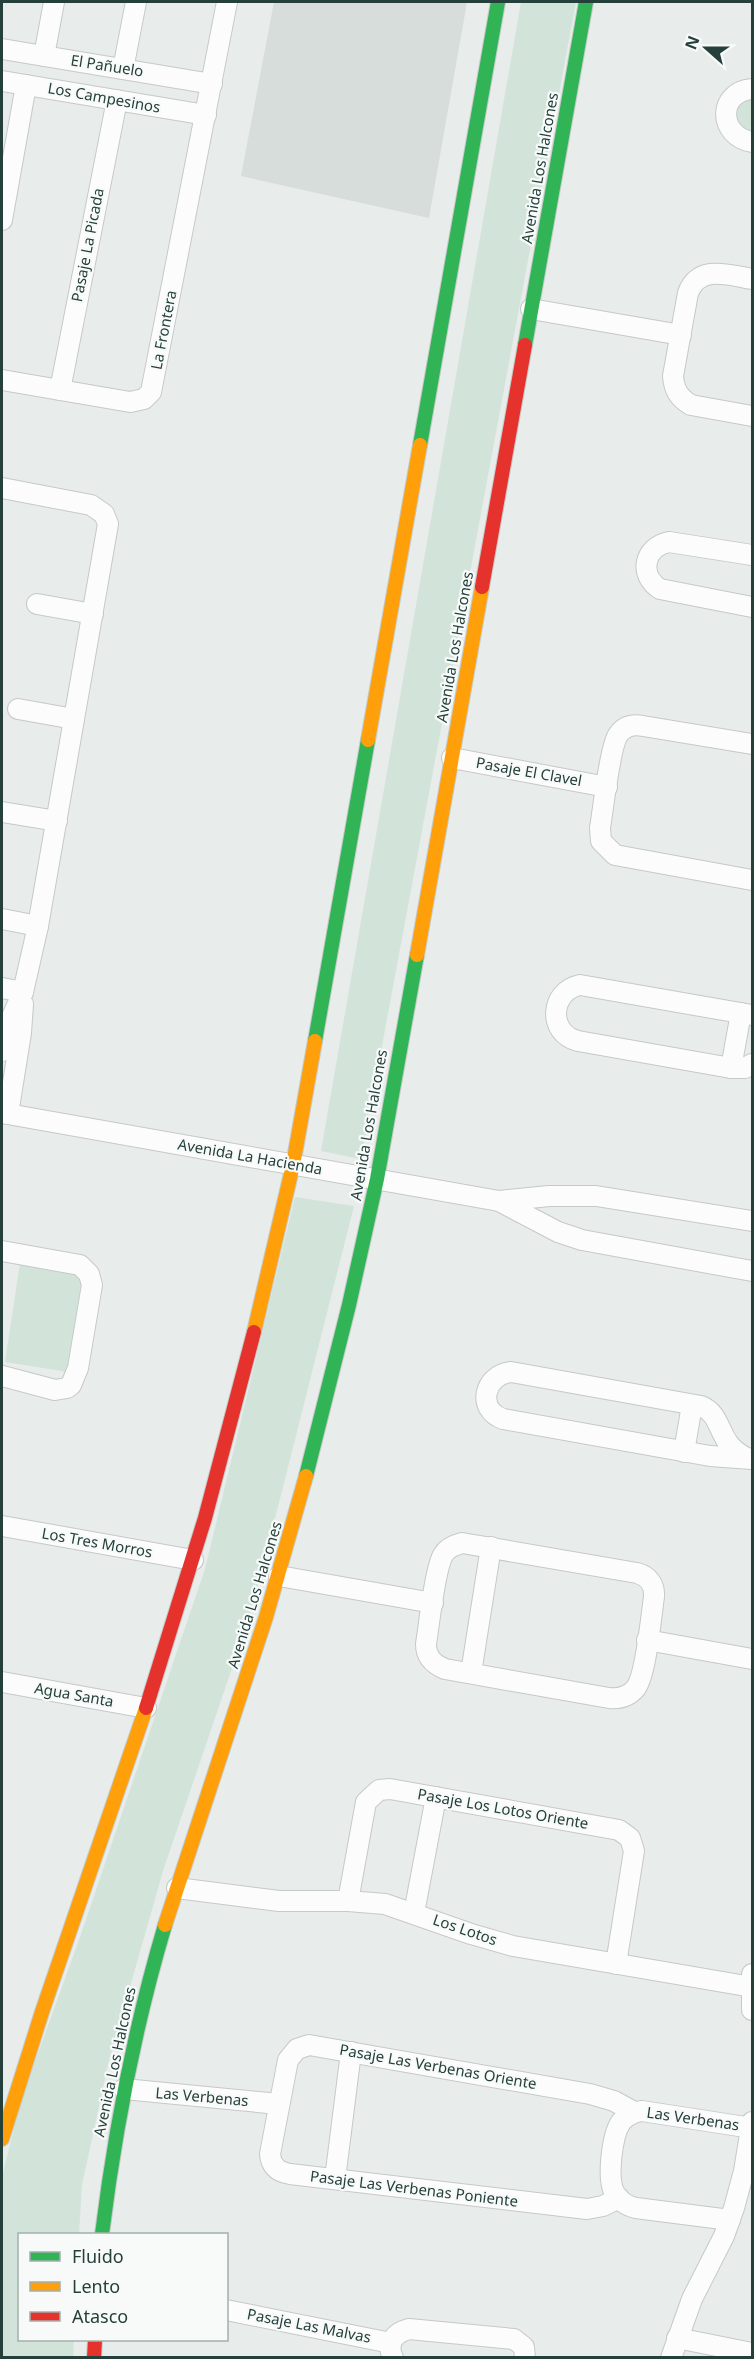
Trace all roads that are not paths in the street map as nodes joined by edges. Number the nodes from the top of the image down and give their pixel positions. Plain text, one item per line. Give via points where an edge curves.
1 (54, 2) edge
2 (136, 2) edge
3 (227, 2) edge
4 (498, 2) edge
5 (586, 2) edge
6 (2, 49) edge
7 (44, 56) junction
8 (123, 69) junction
9 (2, 81) edge
10 (212, 84) junction
11 (26, 85) junction
12 (753, 89) edge
13 (117, 100) junction
14 (206, 114) junction
15 (753, 142) edge
16 (2, 220) edge
17 (753, 279) edge
18 (531, 309) junction
19 (681, 334) junction
20 (2, 380) edge
21 (60, 390) junction
22 (753, 416) edge
23 (2, 488) edge
24 (753, 555) edge
25 (37, 604) dead end
26 (753, 607) edge
27 (93, 614) junction
28 (18, 709) dead end
29 (74, 719) junction
30 (753, 744) edge
31 (452, 758) junction
32 (607, 787) junction
33 (2, 812) edge
34 (57, 821) junction
35 (753, 880) edge
36 (2, 920) edge
37 (38, 926) junction
38 (2, 988) edge
39 (22, 992) junction
40 (747, 1014) edge
41 (2, 1051) edge
42 (753, 1064) edge
43 (731, 1068) junction
44 (5, 1113) edge
45 (293, 1165) junction
46 (376, 1179) junction
47 (499, 1201) junction
48 (753, 1221) edge
49 (2, 1251) edge
50 (753, 1271) edge
51 (2, 1377) edge
52 (692, 1404) junction
53 (724, 1439) junction
54 (684, 1452) junction
55 (710, 1456) junction
56 (750, 1459) edge
57 (2, 1526) edge
58 (491, 1547) junction
59 (193, 1560) junction
60 (279, 1576) junction
61 (433, 1603) junction
62 (647, 1640) junction
63 (753, 1659) edge
64 (471, 1673) junction
65 (2, 1682) edge
66 (146, 1708) junction
67 (436, 1797) junction
68 (177, 1888) junction
69 (348, 1901) junction
70 (414, 1913) junction
71 (616, 1964) junction
72 (753, 1974) edge
73 (752, 1987) edge
74 (753, 2010) edge
75 (351, 2052) junction
76 (124, 2089) junction
77 (8, 2091) edge
78 (279, 2104) junction
79 (634, 2112) junction
80 (753, 2122) edge
81 (2, 2139) edge
82 (751, 2139) edge
83 (335, 2180) junction
84 (619, 2198) junction
85 (730, 2220) junction
86 (102, 2233) edge
87 (228, 2310) edge
88 (676, 2338) junction
89 (95, 2341) edge
90 (392, 2350) edge
91 (523, 2351) edge
92 (753, 2353) edge
93 (94, 2358) edge
94 (671, 2358) edge

1 - 7 street
2 - 8 street
3 - 10 street, La Frontera
4 - 45 street
5 - 18 street, Avenida Los Halcones
6 - 7 street, El Pañuelo
7 - 8 street, El Pañuelo
8 - 10 street, El Pañuelo
9 - 11 street, Los Campesinos
10 - 14 street, La Frontera
11 - 13 street, Los Campesinos
11 - 16 street
12 - 15 street via 737,94 726,112 733,134
13 - 14 street, Los Campesinos
13 - 21 street, Pasaje La Picada
14 - 21 street, La Frontera via 151,392 135,403
17 - 19 street via 713,273 694,281
18 - 19 street
18 - 31 street, Avenida Los Halcones
19 - 22 street via 673,376 679,396 691,405
20 - 21 street, La Frontera
23 - 27 street via 91,505 104,514 108,530
24 - 26 street via 669,542 656,546 646,563 650,580 660,589
25 - 27 street
27 - 29 street
28 - 29 street
29 - 34 street
30 - 32 street via 630,725 614,742
31 - 32 street, Pasaje El Clavel
31 - 46 street, Avenida Los Halcones
32 - 35 street via 600,834 609,852
33 - 34 street
34 - 37 street
36 - 37 street
37 - 39 street
38 - 39 street
39 - 41 street
39 - 44 street via 21,1033
40 - 43 street
40 - 43 street via 580,985 563,993 556,1011 559,1028 572,1039
42 - 43 street
44 - 45 street, Avenida La Hacienda
45 - 46 street, Avenida La Hacienda
45 - 59 street via 251,1351
46 - 47 street, Avenida La Hacienda
46 - 60 street, Avenida Los Halcones via 327,1397
47 - 48 street, Avenida La Hacienda via 596,1196
47 - 50 street, Avenida La Hacienda via 582,1240
49 - 51 street via 74,1263 89,1274 91,1291 78,1368 71,1385 55,1390
52 - 53 street via 712,1412
52 - 54 street
52 - 54 street via 511,1372 493,1379 486,1392 489,1409 503,1419
53 - 55 street
53 - 56 street
54 - 55 street
55 - 56 street
57 - 59 street, Los Tres Morros
58 - 61 street via 462,1543 444,1553
58 - 62 street via 642,1574 651,1581 654,1591
58 - 64 street
59 - 66 street
60 - 61 street
60 - 68 street, Avenida Los Halcones
61 - 64 street via 427,1654 439,1667
62 - 63 street
62 - 64 street via 640,1681 636,1689 623,1697 609,1698
65 - 66 street, Agua Santa
66 - 77 street
67 - 69 street, Pasaje Los Lotos Oriente via 390,1789 373,1793 365,1808
67 - 70 street
67 - 71 street, Pasaje Los Lotos Oriente via 612,1828 630,1838 634,1858
68 - 69 street, Los Lotos via 270,1901
68 - 76 street, Avenida Los Halcones via 147,1989
69 - 70 street, Los Lotos via 385,1904
70 - 71 street, Los Lotos via 491,1940
71 - 73 street, Los Lotos
72 - 73 street
73 - 74 street
75 - 78 street, Pasaje Las Verbenas Oriente via 316,2046 297,2049 288,2060
75 - 79 street, Pasaje Las Verbenas Oriente via 590,2094
75 - 83 street
76 - 78 street, Las Verbenas
76 - 86 street, Avenida Los Halcones
77 - 81 street
78 - 83 street, Pasaje Las Verbenas Poniente via 270,2154 275,2167 284,2173
79 - 82 street, Las Verbenas via 649,2111
79 - 84 street via 618,2127 613,2151 611,2183
80 - 82 street
82 - 85 street
83 - 84 street, Pasaje Las Verbenas Poniente via 587,2209
84 - 85 street via 636,2208
85 - 88 street
87 - 90 street, Pasaje Las Malvas
88 - 92 street
88 - 94 street
89 - 93 street
90 - 91 street, Pasaje Las Malvas via 399,2332 409,2329 514,2339

